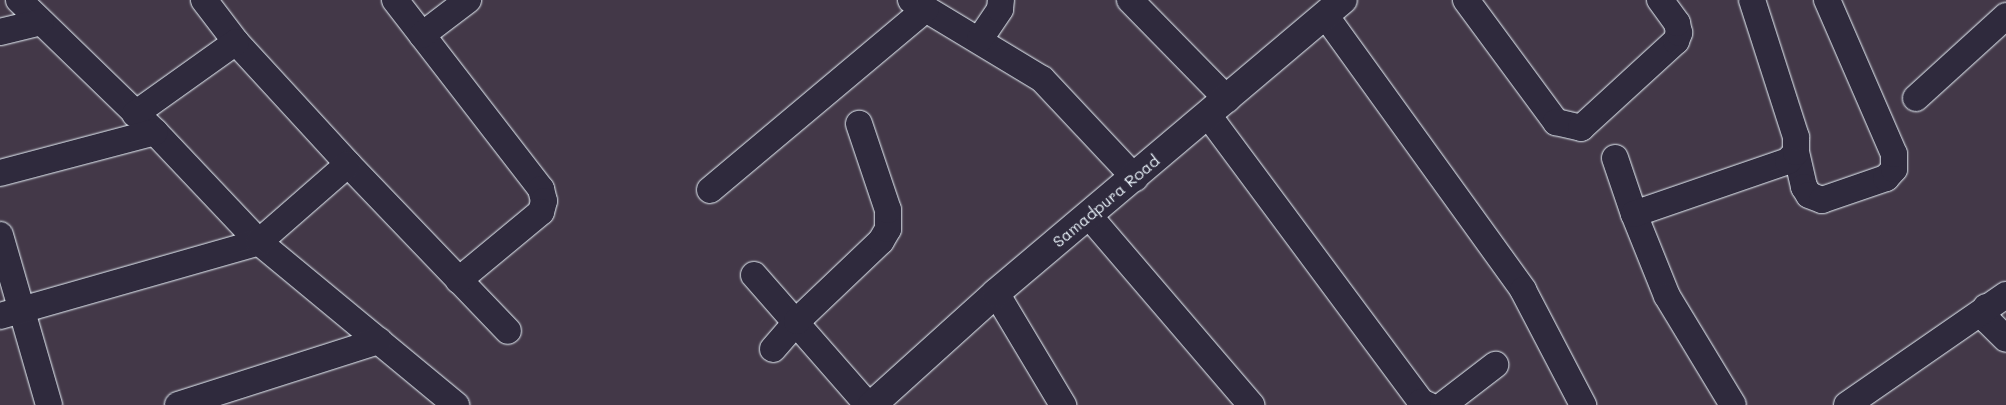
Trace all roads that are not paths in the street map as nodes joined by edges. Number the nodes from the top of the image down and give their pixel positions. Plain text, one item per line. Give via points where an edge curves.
1 (19, 0) edge
2 (204, 0) edge
3 (395, 0) edge
4 (468, 0) edge
5 (1001, 0) edge
6 (1130, 0) edge
7 (1466, 0) edge
8 (1660, 0) edge
9 (1752, 0) edge
10 (1827, 0) edge
11 (918, 4) edge
12 (1334, 8) edge
13 (2006, 16) edge
14 (41, 22) junction
15 (0, 32) edge
16 (422, 35) junction
17 (980, 39) junction
18 (236, 42) junction
19 (1916, 98) dead end
20 (1217, 107) junction
21 (135, 114) junction
22 (859, 124) dead end
23 (155, 132) junction
24 (1796, 152) junction
25 (1615, 158) dead end
26 (348, 164) junction
27 (0, 173) edge
28 (1134, 178) junction
29 (710, 190) dead end
30 (1634, 214) junction
31 (1090, 217) junction
32 (0, 235) edge
33 (260, 242) junction
34 (754, 275) dead end
35 (458, 280) junction
36 (996, 293) junction
37 (1996, 301) edge
38 (12, 313) edge
39 (797, 321) junction
40 (508, 331) dead end
41 (2006, 339) edge
42 (378, 341) junction
43 (773, 349) dead end
44 (1495, 365) dead end
45 (49, 405) edge
46 (178, 405) edge
47 (456, 405) edge
48 (868, 405) edge
49 (872, 405) edge
50 (1063, 405) edge
51 (1251, 405) edge
52 (1428, 405) edge
53 (1443, 405) edge
54 (1583, 405) edge
55 (1733, 405) edge
56 (1848, 405) edge

1 - 14 street
2 - 18 street
3 - 16 street
4 - 16 street
5 - 17 street via 1000,9
6 - 20 street
7 - 8 street via 1556,122 1581,128 1676,41 1679,33 1677,23
9 - 24 street via 1796,137
10 - 24 street via 1894,154 1894,169 1886,178 1822,200 1809,195 1804,187
11 - 17 street
11 - 29 street
12 - 20 street, Samadpura Road
12 - 54 street via 1522,290
13 - 19 street
14 - 15 street
14 - 21 street
16 - 35 street via 541,189 544,201 541,212
17 - 28 street via 1042,79
18 - 21 street
18 - 26 street
20 - 28 street, Samadpura Road
20 - 52 street via 1421,402
21 - 23 street
22 - 39 street via 888,210 888,229 882,241
23 - 27 street
23 - 33 street
24 - 30 street via 1788,160
25 - 30 street
26 - 33 street
26 - 35 street
28 - 31 street, Samadpura Road
30 - 55 street via 1667,296
31 - 36 street, Samadpura Road
31 - 51 street
32 - 38 street
33 - 38 street
33 - 42 street
34 - 39 street
35 - 40 street
36 - 49 street, Samadpura Road
36 - 50 street
37 - 41 street via 1988,321
37 - 56 street
38 - 45 street
39 - 43 street
39 - 48 street
42 - 46 street
42 - 47 street
44 - 53 street

